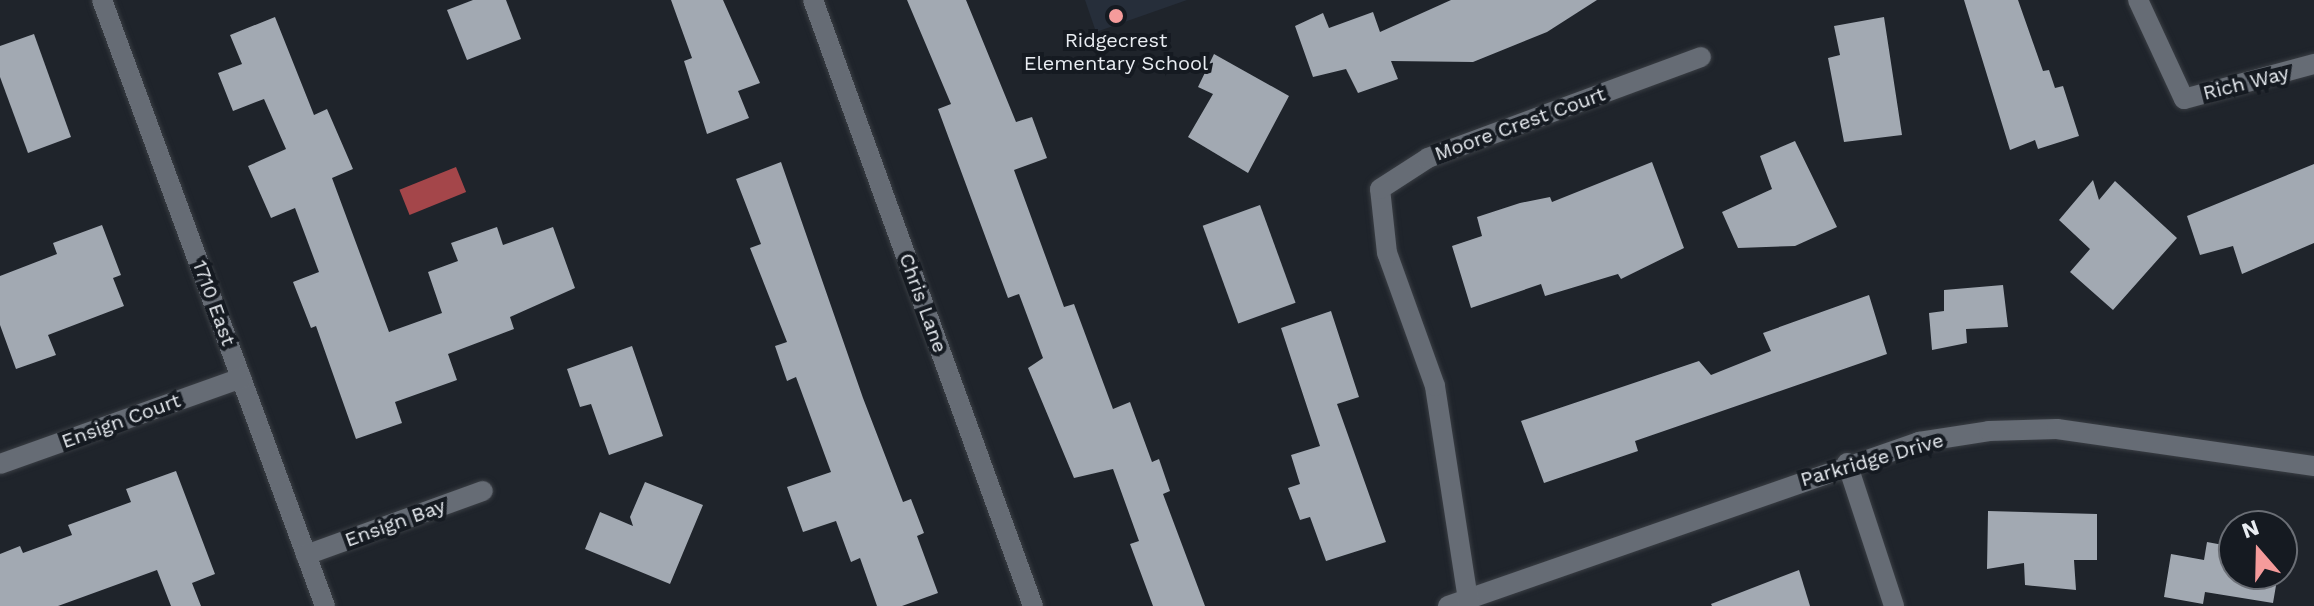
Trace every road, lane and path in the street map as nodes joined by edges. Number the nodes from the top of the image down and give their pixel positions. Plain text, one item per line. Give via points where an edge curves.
1 (102, 0) edge
2 (813, 0) edge
3 (2139, 3) edge
4 (1701, 57) dead end
5 (2314, 64) edge
6 (241, 378) junction
7 (1847, 463) junction
8 (0, 464) edge
9 (2314, 466) edge
10 (483, 491) dead end
11 (306, 555) junction
12 (1468, 602) edge
13 (325, 606) edge
14 (1033, 606) edge
15 (1448, 606) edge
16 (1894, 606) edge

1 - 6 street, 1710 East
2 - 14 street, Chris Lane
3 - 5 street, Rich Way via 2184,99
4 - 12 street, Moore Crest Court via 1428,158 1380,189 1387,253 1435,386
6 - 8 street, Ensign Court
6 - 11 street, 1710 East
7 - 9 street, Parkridge Drive via 1919,442 1989,431 2057,429
7 - 12 street, Parkridge Drive
7 - 16 street
10 - 11 street, Ensign Bay
11 - 13 street, 1710 East
12 - 15 street, Parkridge Drive

